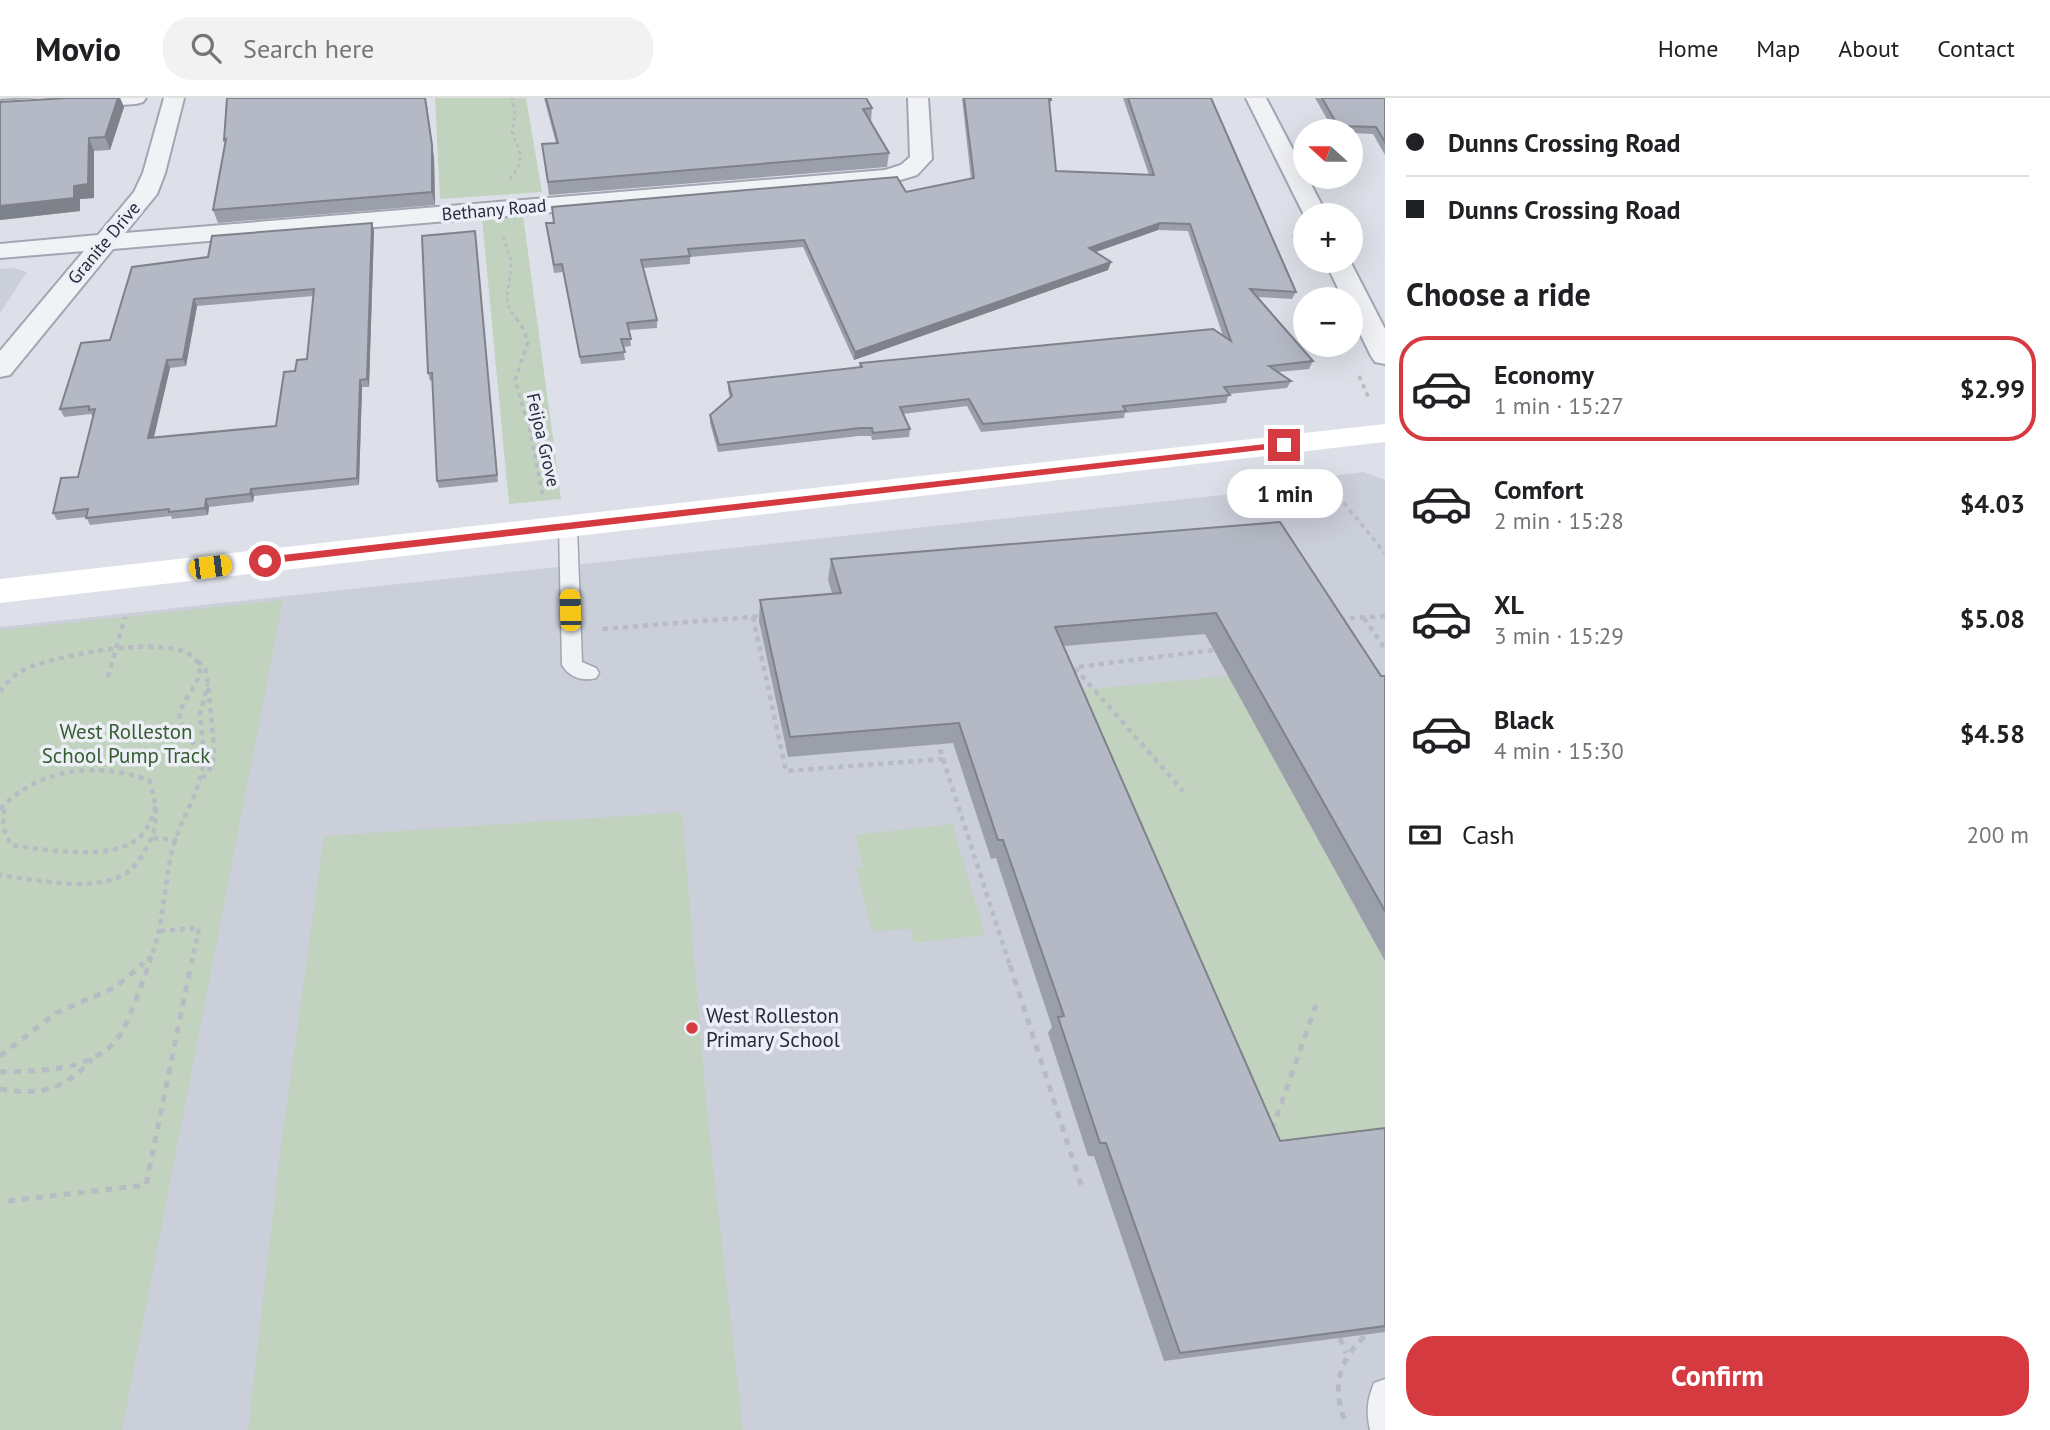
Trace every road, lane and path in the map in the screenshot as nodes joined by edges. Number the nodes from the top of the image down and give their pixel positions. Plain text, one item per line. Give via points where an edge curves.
1 (136, 98) edge
2 (174, 98) edge
3 (512, 98) edge
4 (918, 98) edge
5 (1256, 98) edge
6 (0, 107) edge
7 (507, 181) dead end
8 (1309, 203) edge
9 (502, 228) dead end
10 (107, 242) junction
11 (0, 251) edge
12 (1343, 273) edge
13 (1385, 356) edge
14 (0, 369) edge
15 (1385, 433) edge
16 (1321, 475) dead end
17 (543, 501) dead end
18 (568, 527) junction
19 (1385, 552) edge
20 (0, 590) edge
21 (765, 616) edge
22 (1385, 616) edge
23 (125, 617) dead end
24 (753, 617) junction
25 (1364, 617) junction
26 (1334, 620) edge
27 (596, 630) dead end
28 (1385, 649) edge
29 (1214, 650) dead end
30 (115, 651) junction
31 (197, 660) junction
32 (1075, 668) junction
33 (1062, 669) edge
34 (589, 673) dead end
35 (108, 677) dead end
36 (208, 683) junction
37 (0, 692) edge
38 (935, 733) edge
39 (204, 755) junction
40 (943, 759) junction
41 (202, 779) junction
42 (1183, 791) dead end
43 (10, 800) junction
44 (157, 802) junction
45 (1, 806) edge
46 (153, 838) junction
47 (177, 840) junction
48 (0, 875) edge
49 (160, 932) junction
50 (154, 954) junction
51 (1316, 1005) dead end
52 (0, 1056) edge
53 (93, 1059) junction
54 (0, 1072) edge
55 (0, 1089) edge
56 (1268, 1142) edge
57 (1083, 1191) dead end
58 (8, 1201) dead end
59 (1366, 1335) edge
60 (1340, 1338) edge
61 (1346, 1353) junction
62 (1385, 1394) edge
63 (1348, 1430) edge
64 (1385, 1430) edge

1 - 6 street
2 - 10 street, Granite Drive via 149,187
3 - 7 path via 512,132 520,155 516,172
4 - 10 street, Bethany Road via 922,159 909,170 887,177
5 - 8 street
9 - 17 path, Feijoa Grove via 511,264 505,295 528,342 518,367 517,389
10 - 11 street, Bethany Road
10 - 14 street, Granite Drive
12 - 13 street
15 - 18 main road
16 - 19 path
18 - 20 main road
18 - 34 lane via 572,665
21 - 24 path
22 - 25 path
23 - 30 path
24 - 27 path
24 - 40 path via 786,771
25 - 26 path
25 - 28 path
29 - 32 path
30 - 31 path via 169,647 189,652
30 - 35 path
30 - 37 path via 51,659 22,670
31 - 36 path
31 - 39 path via 200,674 179,712 182,728
32 - 33 path
32 - 42 path
36 - 39 path via 198,713 205,735
36 - 41 path via 213,765
38 - 40 path
39 - 41 path
40 - 57 path
41 - 47 path
43 - 44 path via 39,779 64,771 97,769 126,771 149,780
43 - 44 path via 1,814 2,832 11,845 43,850 126,847 144,832
43 - 45 path
44 - 46 path
46 - 47 path
46 - 48 path via 136,866 121,877 102,882
47 - 49 path
49 - 50 path
49 - 58 path via 199,928 146,1185
50 - 52 path via 114,988 56,1013
50 - 53 path via 118,1038
51 - 56 path
53 - 54 path
53 - 55 path via 76,1077 55,1088 27,1094
59 - 61 path
60 - 61 path
61 - 63 path via 1336,1377
62 - 64 lane via 1381,1412

